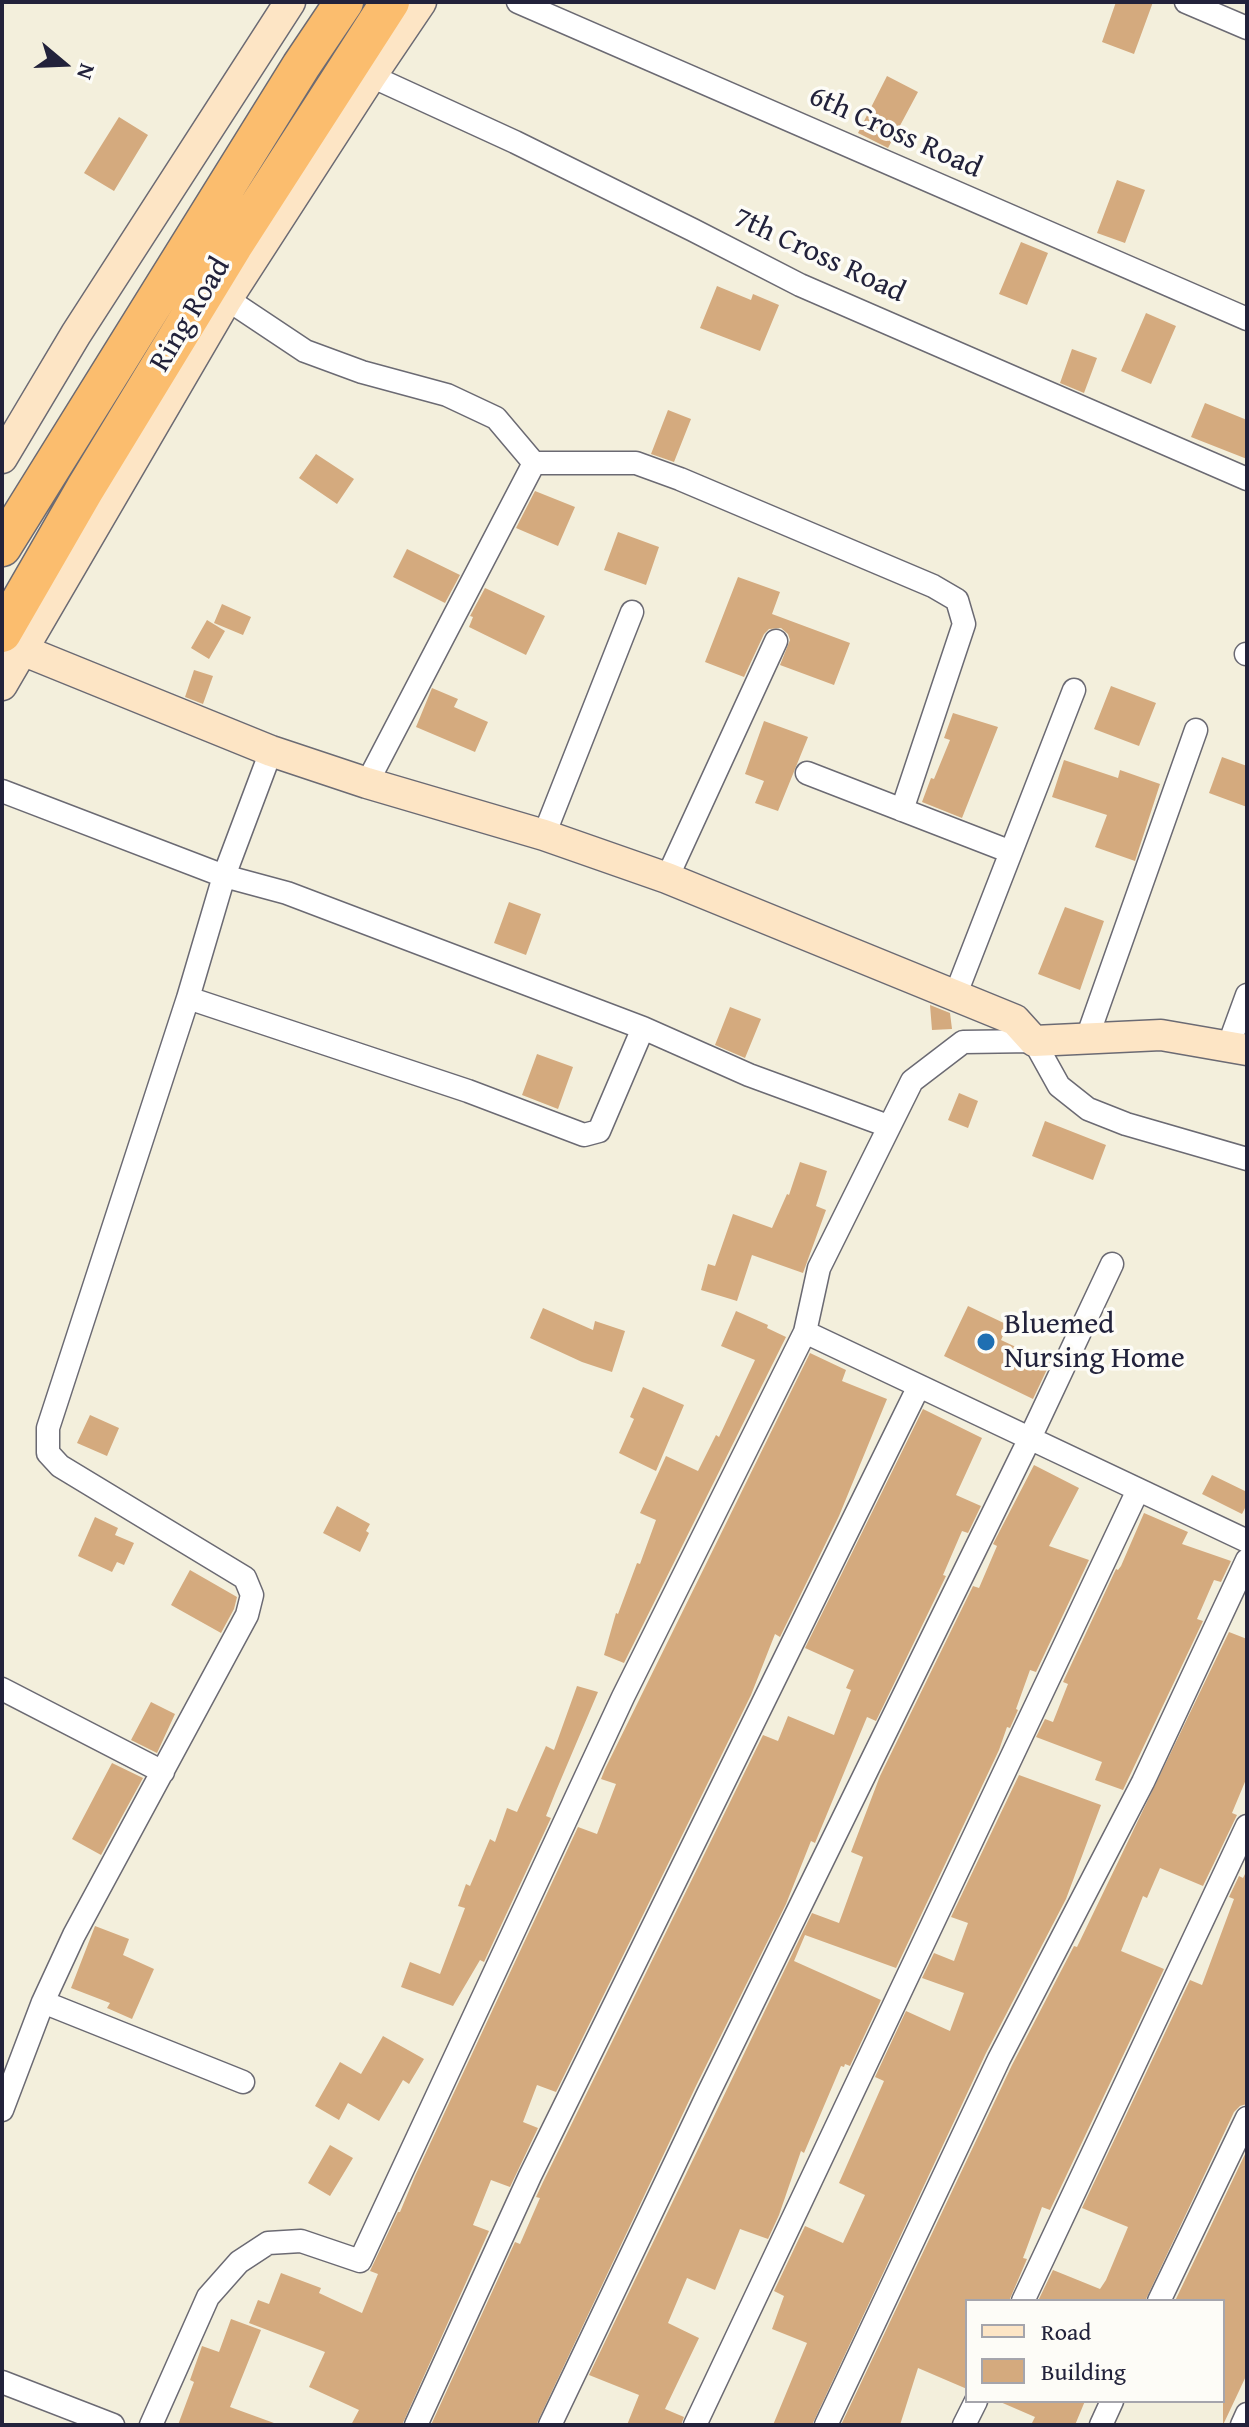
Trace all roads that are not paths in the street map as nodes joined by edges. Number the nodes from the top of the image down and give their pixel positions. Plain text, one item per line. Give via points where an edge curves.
1 (290, 2) edge
2 (344, 2) edge
3 (390, 2) edge
4 (421, 2) edge
5 (518, 2) edge
6 (1186, 2) edge
7 (1247, 28) edge
8 (371, 76) junction
9 (247, 151) junction
10 (279, 174) junction
11 (227, 299) junction
12 (1247, 319) edge
13 (2, 458) edge
14 (534, 463) junction
15 (1247, 479) edge
16 (2, 547) edge
17 (632, 612) dead end
18 (776, 641) dead end
19 (12, 642) edge
20 (2, 685) edge
21 (1074, 690) dead end
22 (1196, 730) dead end
23 (271, 751) junction
24 (807, 773) dead end
25 (367, 783) junction
26 (2, 791) edge
27 (902, 810) junction
28 (544, 835) junction
29 (1011, 852) junction
30 (224, 876) junction
31 (667, 878) junction
32 (1247, 995) edge
33 (955, 996) junction
34 (188, 998) junction
35 (643, 1028) junction
36 (1087, 1038) junction
37 (1034, 1041) junction
38 (1238, 1048) edge
39 (888, 1126) junction
40 (1247, 1159) edge
41 (1112, 1264) dead end
42 (805, 1332) junction
43 (919, 1386) junction
44 (1030, 1438) junction
45 (1138, 1490) junction
46 (1247, 1541) edge
47 (1247, 1560) edge
48 (2, 1689) edge
49 (163, 1772) junction
50 (1247, 1826) edge
51 (43, 2002) junction
52 (243, 2082) dead end
53 (2, 2110) edge
54 (1247, 2118) edge
55 (1024, 2299) edge
56 (1160, 2299) edge
57 (2, 2382) edge
58 (975, 2403) edge
59 (1111, 2403) edge
60 (1247, 2414) edge
61 (113, 2425) edge
62 (151, 2425) edge
63 (416, 2425) edge
64 (550, 2425) edge
65 (695, 2425) edge
66 (826, 2425) edge
67 (964, 2425) edge
68 (1101, 2425) edge
69 (1242, 2425) edge

1 - 13 street
2 - 9 highway, Ring Road
3 - 10 highway, Ring Road
4 - 8 street
5 - 12 street, 6th Cross Road
6 - 7 street
8 - 11 street
8 - 15 street, 7th Cross Road via 800,285
9 - 10 highway
9 - 16 highway, Ring Road
10 - 19 highway, Ring Road via 85,489
11 - 14 street via 305,351 447,395 496,418
11 - 19 street
14 - 25 street
14 - 27 street via 636,463 957,600 964,624
17 - 28 street
18 - 31 street
19 - 20 street
19 - 23 street
21 - 29 street
22 - 36 street
23 - 25 street
23 - 30 street
24 - 27 street
25 - 28 street
26 - 30 street
27 - 29 street
28 - 31 street
29 - 33 street
30 - 34 street
30 - 35 street via 287,893
31 - 33 street
32 - 38 street
33 - 37 street via 1015,1020
34 - 35 street via 584,1135 599,1131
34 - 49 street via 48,1428 48,1453 60,1466 245,1578 252,1595 247,1615
35 - 39 street via 749,1075
36 - 37 street
36 - 38 street via 1161,1035
37 - 39 street via 963,1042 912,1081
37 - 40 street via 1059,1086 1088,1109
39 - 42 street via 819,1268
41 - 44 street
42 - 43 street
42 - 62 street via 623,1697 360,2261 301,2241 268,2243 239,2262 208,2297
43 - 44 street
43 - 63 street via 530,2176
44 - 45 street
44 - 64 street
45 - 46 street
45 - 65 street
47 - 66 street via 1143,1782 999,2059
48 - 49 street
49 - 51 street
50 - 55 street
51 - 52 street
51 - 53 street
54 - 56 street
57 - 61 street
58 - 67 street
59 - 68 street
60 - 69 street

